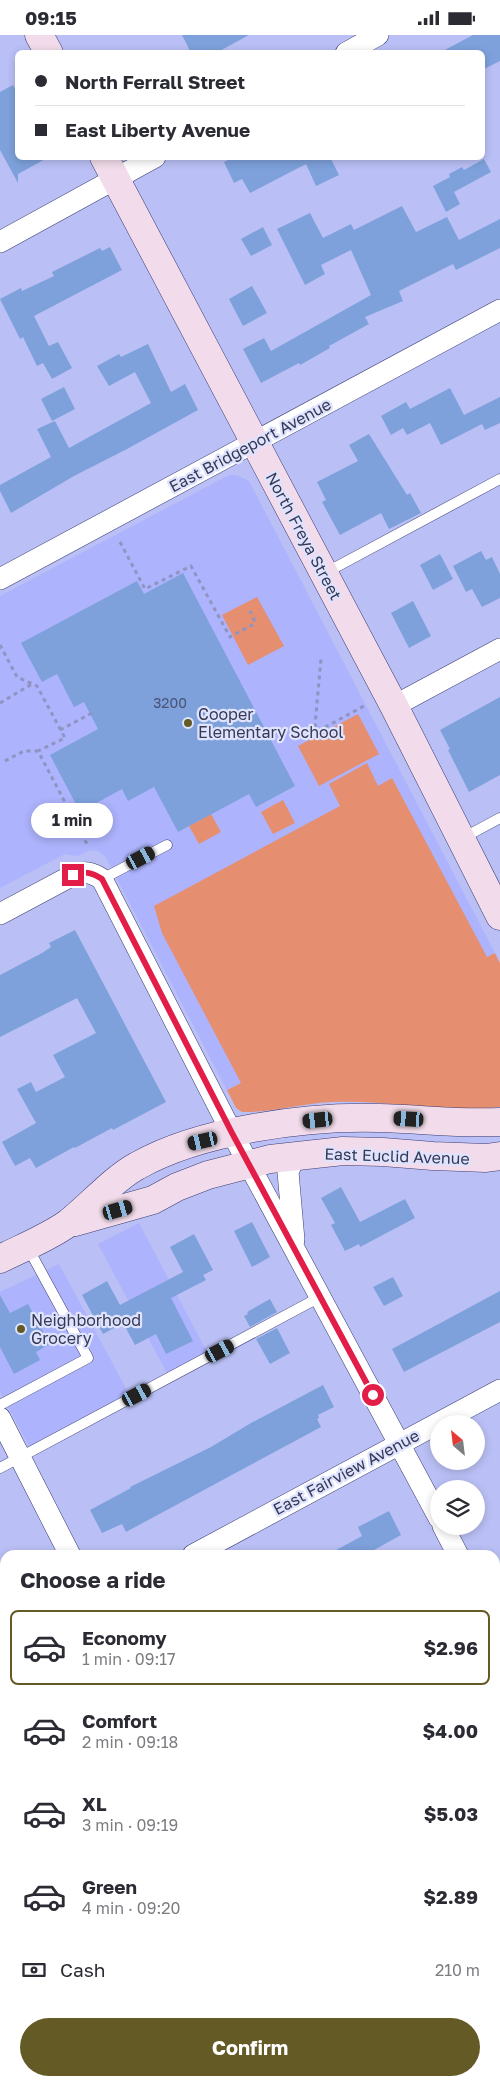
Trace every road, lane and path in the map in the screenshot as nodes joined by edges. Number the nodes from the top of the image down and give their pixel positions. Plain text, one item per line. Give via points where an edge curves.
1 (378, 35) edge
2 (351, 50) edge
3 (143, 160) edge
4 (110, 168) edge
5 (0, 242) edge
6 (500, 310) edge
7 (256, 443) junction
8 (500, 479) edge
9 (120, 542) dead end
10 (324, 573) junction
11 (0, 579) edge
12 (250, 611) dead end
13 (0, 645) edge
14 (500, 649) edge
15 (321, 659) dead end
16 (32, 684) junction
17 (0, 703) edge
18 (364, 706) dead end
19 (394, 706) junction
20 (94, 712) dead end
21 (60, 729) junction
22 (38, 751) junction
23 (5, 761) dead end
24 (500, 818) edge
25 (80, 832) junction
26 (110, 832) dead end
27 (460, 839) junction
28 (87, 844) dead end
29 (167, 845) dead end
30 (97, 876) junction
31 (0, 914) edge
32 (500, 917) edge
33 (500, 1122) edge
34 (232, 1133) junction
35 (304, 1155) junction
36 (500, 1156) edge
37 (248, 1164) junction
38 (66, 1224) junction
39 (26, 1245) junction
40 (295, 1250) junction
41 (0, 1259) edge
42 (320, 1297) junction
43 (500, 1390) edge
44 (0, 1405) edge
45 (0, 1419) edge
46 (400, 1443) junction
47 (20, 1458) junction
48 (0, 1468) edge
49 (430, 1501) edge
50 (448, 1535) edge
51 (67, 1550) edge
52 (202, 1550) edge
53 (455, 1550) edge

1 - 2 street
3 - 4 street
4 - 5 street
4 - 7 main road, North Freya Street
6 - 7 street, East Bridgeport Avenue
7 - 10 main road, North Freya Street
7 - 11 street, East Bridgeport Avenue
8 - 10 lane
9 - 12 path via 145,589 191,566 230,637 254,624
10 - 19 main road, North Freya Street
13 - 16 path via 17,677
14 - 19 street
15 - 18 path via 315,725 319,732
16 - 17 path
16 - 21 path via 37,686
19 - 27 main road, North Freya Street
20 - 21 path
21 - 22 path via 65,738
22 - 23 path via 24,751
22 - 25 path
24 - 27 lane
25 - 26 path via 103,819
25 - 28 path
27 - 32 main road, North Freya Street
29 - 30 lane
30 - 31 street via 82,872 73,875
30 - 34 street
33 - 34 main road, East Euclid Avenue via 336,1118
34 - 37 street
34 - 38 main road, East Euclid Avenue via 189,1144 135,1167
35 - 36 main road, East Euclid Avenue via 363,1151 486,1158
35 - 37 main road, East Euclid Avenue
35 - 40 street via 292,1163 288,1172
37 - 38 main road, East Euclid Avenue via 208,1175 153,1200
37 - 40 street
38 - 39 main road, East Euclid Avenue
39 - 41 main road, East Euclid Avenue
39 - 44 lane via 88,1358
40 - 42 street
42 - 46 street
42 - 47 lane
43 - 46 street, East Fairview Avenue
45 - 47 street
46 - 49 street
46 - 52 street, East Fairview Avenue
47 - 48 lane
47 - 51 street
50 - 53 street

